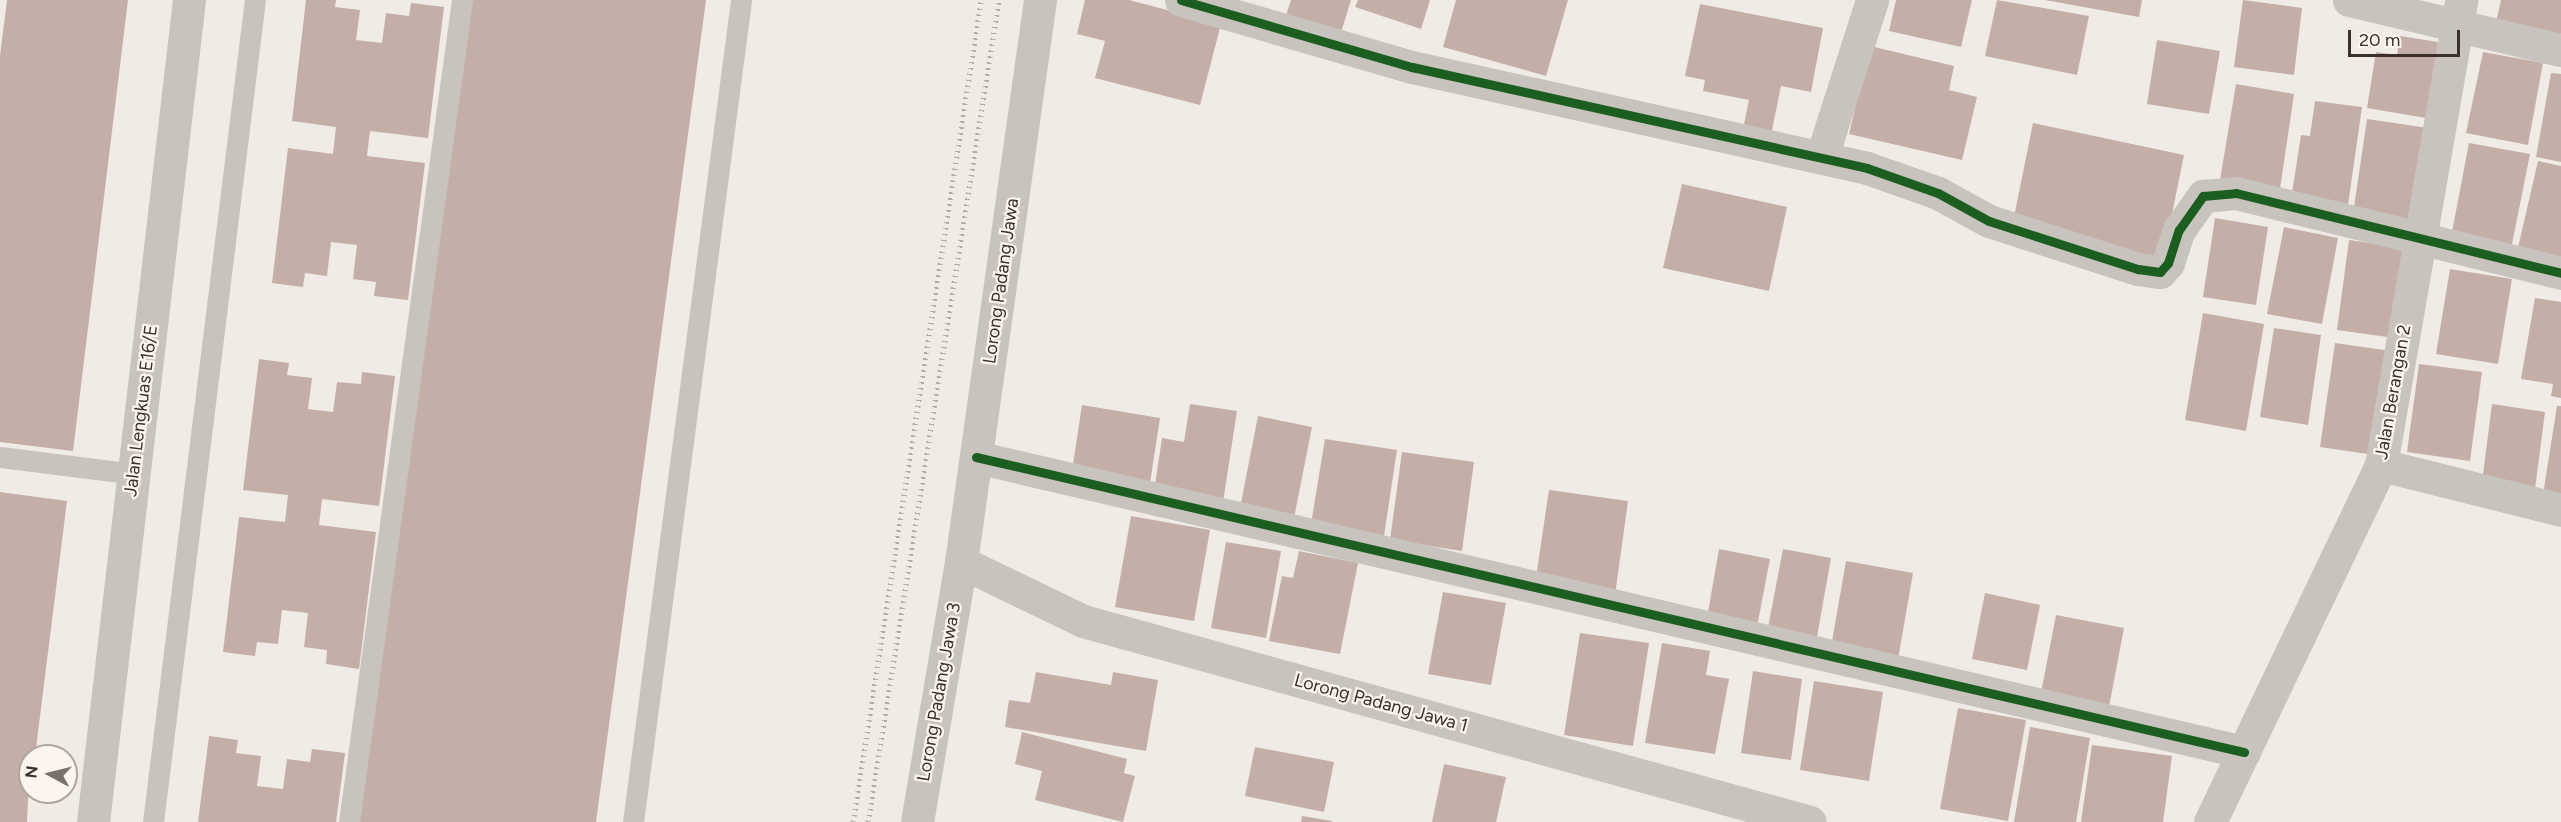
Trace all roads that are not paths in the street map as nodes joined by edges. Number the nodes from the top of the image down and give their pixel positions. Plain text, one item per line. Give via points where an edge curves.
1 (189, 0) edge
2 (255, 0) edge
3 (462, 0) edge
4 (741, 0) edge
5 (1040, 0) edge
6 (1181, 0) edge
7 (1872, 0) edge
8 (2349, 0) edge
9 (2459, 12) edge
10 (2561, 50) edge
11 (1822, 156) junction
12 (2420, 240) junction
13 (2561, 273) edge
14 (0, 457) edge
15 (976, 457) junction
16 (2381, 465) junction
17 (134, 474) junction
18 (2561, 510) edge
19 (961, 562) junction
20 (2244, 752) junction
21 (93, 822) edge
22 (153, 822) edge
23 (349, 822) edge
24 (633, 822) edge
25 (917, 822) edge
26 (1810, 822) edge
27 (2210, 822) edge

1 - 17 street, Jalan Lengkuas E16/E
2 - 22 lane
3 - 23 lane
4 - 24 lane
5 - 15 street, Lorong Padang Jawa
6 - 11 street via 1412,67
7 - 11 street
8 - 9 street
9 - 10 street
9 - 12 street, Jalan Berangan 2
11 - 12 street via 1910,181 1989,221 2138,269 2160,272 2168,263 2179,230 2203,196 2236,193
12 - 13 street
12 - 16 street, Jalan Berangan 2
14 - 17 lane
15 - 19 street, Lorong Padang Jawa
15 - 20 street
16 - 18 street
16 - 20 street, Jalan Berangan 2
17 - 21 street, Jalan Lengkuas E16/E
19 - 25 street, Lorong Padang Jawa 3
19 - 26 street, Lorong Padang Jawa 1 via 1083,621
20 - 27 street, Jalan Berangan 2

